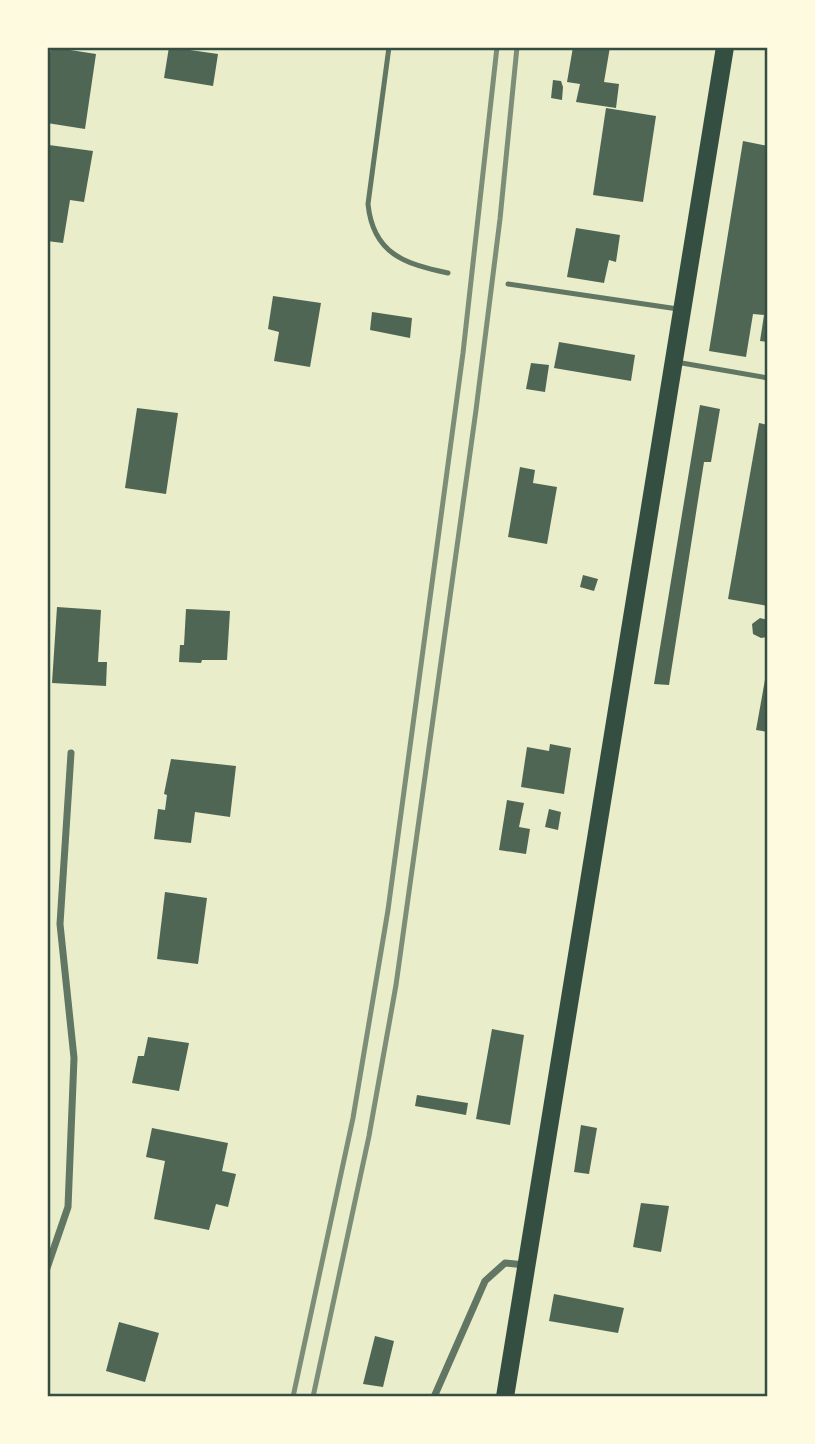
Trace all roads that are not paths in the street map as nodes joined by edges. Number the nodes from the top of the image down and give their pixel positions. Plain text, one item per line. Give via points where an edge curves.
1 (389, 47) edge
2 (725, 47) edge
3 (449, 273) dead end
4 (509, 284) dead end
5 (681, 310) junction
6 (673, 361) junction
7 (768, 378) edge
8 (71, 754) dead end
9 (526, 1265) junction
10 (47, 1268) edge
11 (434, 1397) edge
12 (505, 1397) edge

1 - 3 lane via 368,204 370,225 395,255 419,267
2 - 5 main road
4 - 5 lane
5 - 6 main road
6 - 7 lane
6 - 9 main road
8 - 10 street via 60,924 74,1058 68,1207
9 - 11 street via 505,1263 485,1281
9 - 12 main road

